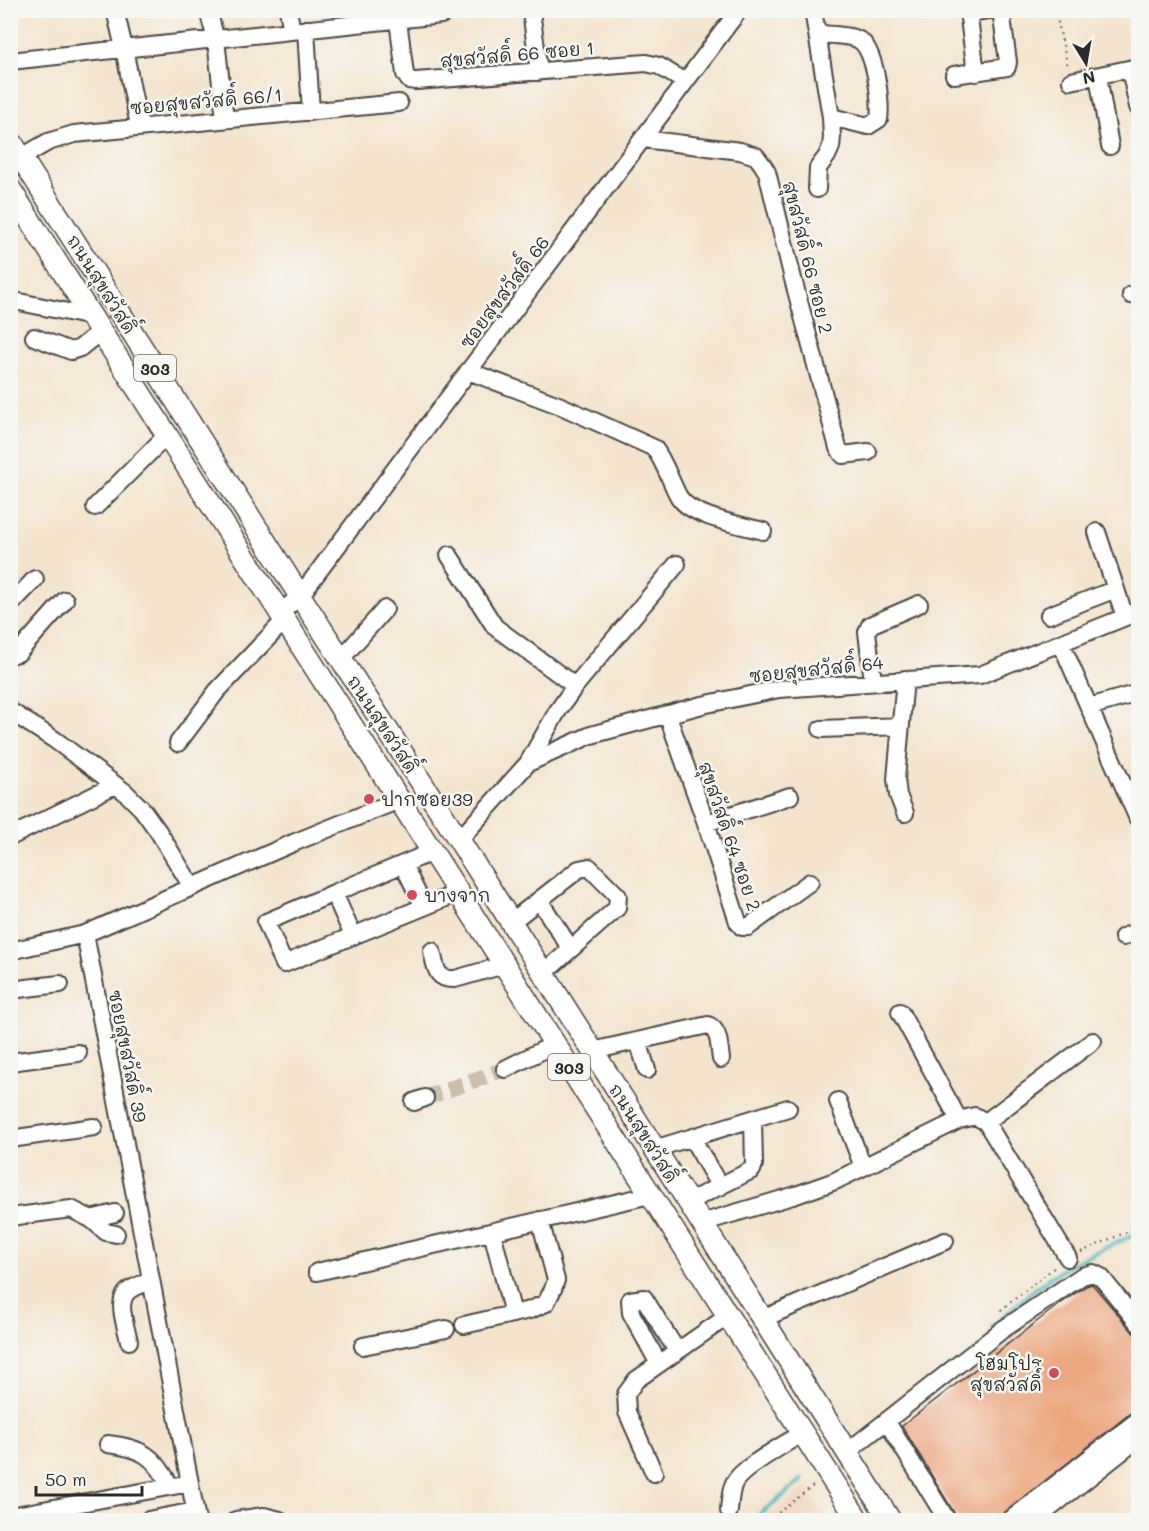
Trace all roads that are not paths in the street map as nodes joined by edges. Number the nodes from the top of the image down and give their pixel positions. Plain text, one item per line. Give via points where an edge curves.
1 (115, 10) edge
2 (208, 10) edge
3 (288, 10) edge
4 (450, 10) edge
5 (531, 10) edge
6 (722, 10) edge
7 (739, 10) edge
8 (813, 10) edge
9 (988, 10) edge
10 (1001, 10) edge
11 (969, 12) edge
12 (398, 20) junction
13 (726, 27) junction
14 (299, 30) junction
15 (818, 34) junction
16 (216, 40) junction
17 (124, 48) junction
18 (10, 61) edge
19 (1134, 68) edge
20 (538, 72) junction
21 (976, 73) junction
22 (954, 75) dead end
23 (1098, 76) junction
24 (1071, 81) road end
25 (685, 82) junction
26 (1136, 87) edge
27 (399, 103) dead end
28 (1138, 107) edge
29 (311, 112) junction
30 (831, 117) junction
31 (225, 119) junction
32 (139, 126) junction
33 (643, 138) junction
34 (1110, 146) dead end
35 (16, 148) edge
36 (10, 189) edge
37 (817, 189) dead end
38 (10, 300) edge
39 (96, 324) junction
40 (34, 337) dead end
41 (468, 371) junction
42 (167, 435) junction
43 (868, 452) dead end
44 (95, 507) dead end
45 (763, 531) dead end
46 (1097, 532) dead end
47 (449, 555) dead end
48 (677, 564) dead end
49 (35, 579) dead end
50 (1116, 589) junction
51 (300, 596) junction
52 (65, 600) dead end
53 (919, 604) dead end
54 (10, 605) edge
55 (385, 609) dead end
56 (1132, 614) edge
57 (1049, 615) dead end
58 (282, 617) junction
59 (1061, 643) junction
60 (10, 655) edge
61 (340, 659) junction
62 (905, 679) junction
63 (873, 681) junction
64 (575, 686) junction
65 (1138, 693) edge
66 (1089, 707) junction
67 (10, 711) edge
68 (667, 714) junction
69 (901, 726) junction
70 (821, 729) dead end
71 (178, 743) dead end
72 (528, 763) junction
73 (115, 785) junction
74 (790, 796) dead end
75 (399, 800) junction
76 (905, 813) dead end
77 (1138, 819) edge
78 (706, 823) junction
79 (10, 837) edge
80 (459, 840) junction
81 (432, 852) junction
82 (403, 864) junction
83 (810, 882) dead end
84 (192, 887) junction
85 (334, 893) junction
86 (458, 893) junction
87 (539, 900) junction
88 (423, 907) junction
89 (511, 922) junction
90 (85, 934) junction
91 (353, 936) junction
92 (571, 949) junction
93 (10, 951) edge
94 (432, 951) dead end
95 (504, 964) junction
96 (543, 974) junction
97 (60, 984) dead end
98 (10, 990) edge
99 (900, 1012) dead end
100 (639, 1041) junction
101 (1093, 1041) dead end
102 (555, 1044) junction
103 (592, 1051) junction
104 (78, 1053) dead end
105 (722, 1059) dead end
106 (10, 1062) edge
107 (505, 1069) tunnel mouth
108 (647, 1070) dead end
109 (838, 1101) dead end
110 (788, 1108) dead end
111 (753, 1119) junction
112 (959, 1120) junction
113 (986, 1122) junction
114 (94, 1127) dead end
115 (692, 1138) junction
116 (10, 1139) edge
117 (654, 1149) junction
118 (863, 1167) junction
119 (720, 1187) junction
120 (650, 1195) junction
121 (688, 1202) junction
122 (125, 1211) junction
123 (10, 1217) edge
124 (91, 1219) junction
125 (540, 1220) junction
126 (701, 1223) junction
127 (128, 1232) junction
128 (492, 1232) junction
129 (945, 1241) dead end
130 (1068, 1258) dead end
131 (317, 1272) dead end
132 (152, 1281) junction
133 (513, 1314) junction
134 (728, 1316) junction
135 (762, 1319) junction
136 (658, 1322) junction
137 (1138, 1323) edge
138 (464, 1325) dead end
139 (446, 1329) dead end
140 (641, 1332) junction
141 (129, 1341) dead end
142 (363, 1346) dead end
143 (677, 1351) junction
144 (659, 1364) junction
145 (1138, 1420) edge
146 (887, 1422) junction
147 (802, 1433) junction
148 (1138, 1440) edge
149 (108, 1444) dead end
150 (847, 1452) junction
151 (654, 1473) dead end
152 (190, 1483) junction
153 (170, 1486) junction
154 (729, 1511) dead end
155 (10, 1516) edge
156 (196, 1516) edge
157 (148, 1521) edge
158 (236, 1521) edge
159 (280, 1521) edge
160 (858, 1521) edge
161 (890, 1521) edge
162 (947, 1521) edge
163 (1010, 1521) edge
164 (1035, 1521) edge

1 - 17 street
2 - 16 street
3 - 14 street
4 - 12 street via 441,15
5 - 20 street
6 - 13 street
7 - 13 street, ซอยสุขสวัสดิ์ 66
8 - 15 street
9 - 11 street
10 - 21 street via 1008,62 1006,67
11 - 21 street
12 - 14 street
12 - 20 street, สุขสวัสดิ์ 66 ซอย 1 via 409,80
13 - 25 street, ซอยสุขสวัสดิ์ 66
14 - 16 street
14 - 29 street
15 - 30 street
15 - 30 street via 858,38 865,45 872,58 881,109 879,119 868,126
16 - 17 street
16 - 31 street
17 - 18 street
17 - 32 street
19 - 23 street
19 - 26 street
20 - 25 street, สุขสวัสดิ์ 66 ซอย 1 via 646,63
21 - 22 street
23 - 24 street
23 - 34 street
25 - 33 street, ซอยสุขสวัสดิ์ 66
26 - 28 street
27 - 29 street, ซอยสุขสวัสดิ์ 66/1
29 - 31 street, ซอยสุขสวัสดิ์ 66/1
30 - 37 street via 831,147 818,168
31 - 32 street, ซอยสุขสวัสดิ์ 66/1
32 - 35 street, ซอยสุขสวัสดิ์ 66/1
33 - 41 street, ซอยสุขสวัสดิ์ 66
33 - 43 street, สุขสวัสดิ์ 66 ซอย 2 via 756,156 767,172 838,448 843,455
35 - 51 main road, ถนนสุขสวัสดิ์ / 303
36 - 39 main road, ถนนสุขสวัสดิ์ / 303
38 - 39 street
39 - 40 street via 80,348 71,351
39 - 42 main road, ถนนสุขสวัสดิ์ / 303
41 - 45 street via 561,406 654,448 685,505
41 - 51 street, ซอยสุขสวัสดิ์ 66
42 - 44 street
42 - 58 main road, ถนนสุขสวัสดิ์ / 303
46 - 50 street
47 - 64 street via 495,627
48 - 64 street
49 - 54 street
50 - 56 street
50 - 57 street
51 - 58 street, ซอยสุขสวัสดิ์ 66
51 - 61 main road, ถนนสุขสวัสดิ์ / 303
52 - 60 street via 18,652
53 - 63 street via 870,625 867,632
55 - 61 street
56 - 59 street, ซอยสุขสวัสดิ์ 64
58 - 71 street, ซอยสุขสวัสดิ์ 66
58 - 75 main road, ถนนสุขสวัสดิ์ / 303
59 - 62 street, ซอยสุขสวัสดิ์ 64 via 980,675
59 - 66 street
61 - 80 main road, ถนนสุขสวัสดิ์ / 303
62 - 63 street, ซอยสุขสวัสดิ์ 64
62 - 69 street
63 - 68 street, ซอยสุขสวัสดิ์ 64 via 779,689
64 - 72 street
65 - 66 street
66 - 77 street
67 - 73 street
68 - 72 street, ซอยสุขสวัสดิ์ 64 via 591,735
68 - 78 street, สุขสวัสดิ์ 64 ซอย 2
69 - 70 street
69 - 76 street via 896,779
72 - 80 street, ซอยสุขสวัสดิ์ 64
73 - 79 street
73 - 84 street via 142,809
74 - 78 street
75 - 81 main road, ถนนสุขสวัสดิ์ / 303
75 - 84 street
78 - 83 street, สุขสวัสดิ์ 64 ซอย 2 via 742,927 748,927
80 - 89 main road, ถนนสุขสวัสดิ์ / 303
81 - 82 street
81 - 86 main road, ถนนสุขสวัสดิ์ / 303
82 - 85 street
82 - 88 street
84 - 90 street
85 - 91 street
85 - 91 street via 266,922 284,964
86 - 88 street
86 - 95 main road, ถนนสุขสวัสดิ์ / 303
87 - 89 street
87 - 92 street
87 - 92 street via 585,867 590,867 618,896 617,908
88 - 91 street
89 - 96 main road, ถนนสุขสวัสดิ์ / 303
90 - 93 street
90 - 122 street, ซอยสุขสวัสดิ์ 39
92 - 96 street
94 - 95 street via 442,978 455,979
95 - 102 main road, ถนนสุขสวัสดิ์ / 303
96 - 103 main road, ถนนสุขสวัสดิ์ / 303
97 - 98 street
99 - 112 street
100 - 103 street
100 - 105 street via 708,1025 717,1032
100 - 108 street
101 - 113 street
102 - 107 street
102 - 120 main road, ถนนสุขสวัสดิ์ / 303
103 - 117 main road, ถนนสุขสวัสดิ์ / 303
104 - 106 street
109 - 118 street
110 - 111 street
111 - 115 street
111 - 119 street via 752,1170
112 - 113 street via 975,1116
112 - 118 street
113 - 130 street
114 - 116 street
115 - 117 street
115 - 119 street
117 - 121 main road, ถนนสุขสวัสดิ์ / 303
118 - 126 street via 796,1195
119 - 121 street
120 - 125 street
120 - 134 main road, ถนนสุขสวัสดิ์ / 303
121 - 126 main road, ถนนสุขสวัสดิ์ / 303
122 - 124 street
122 - 127 street, ซอยสุขสวัสดิ์ 39
123 - 124 street via 71,1209
124 - 127 street via 106,1232
125 - 128 street
125 - 133 street via 556,1280 554,1289 546,1303
126 - 135 main road, ถนนสุขสวัสดิ์ / 303
127 - 132 street, ซอยสุขสวัสดิ์ 39
128 - 131 street
128 - 133 street
129 - 135 street
132 - 141 street via 133,1288 123,1298
132 - 152 street, ซอยสุขสวัสดิ์ 39
133 - 138 street
134 - 143 street
134 - 147 main road, ถนนสุขสวัสดิ์ / 303
135 - 150 main road, ถนนสุขสวัสดิ์ / 303
136 - 140 street
136 - 140 street via 644,1298 630,1300 631,1313
136 - 143 street
137 - 146 street via 1101,1277 1093,1273 1082,1276 1002,1330
139 - 142 street
140 - 144 street
143 - 144 street
144 - 151 street via 636,1380 626,1394 627,1412
145 - 163 street
146 - 150 street
146 - 162 street
147 - 154 street via 735,1481
147 - 160 main road, ถนนสุขสวัสดิ์ / 303
148 - 164 street
149 - 153 street via 139,1450 161,1468
150 - 161 main road, ถนนสุขสวัสดิ์ / 303
152 - 153 street
152 - 156 street, ซอยสุขสวัสดิ์ 39
153 - 155 street
156 - 157 street
158 - 159 street via 264,1516

